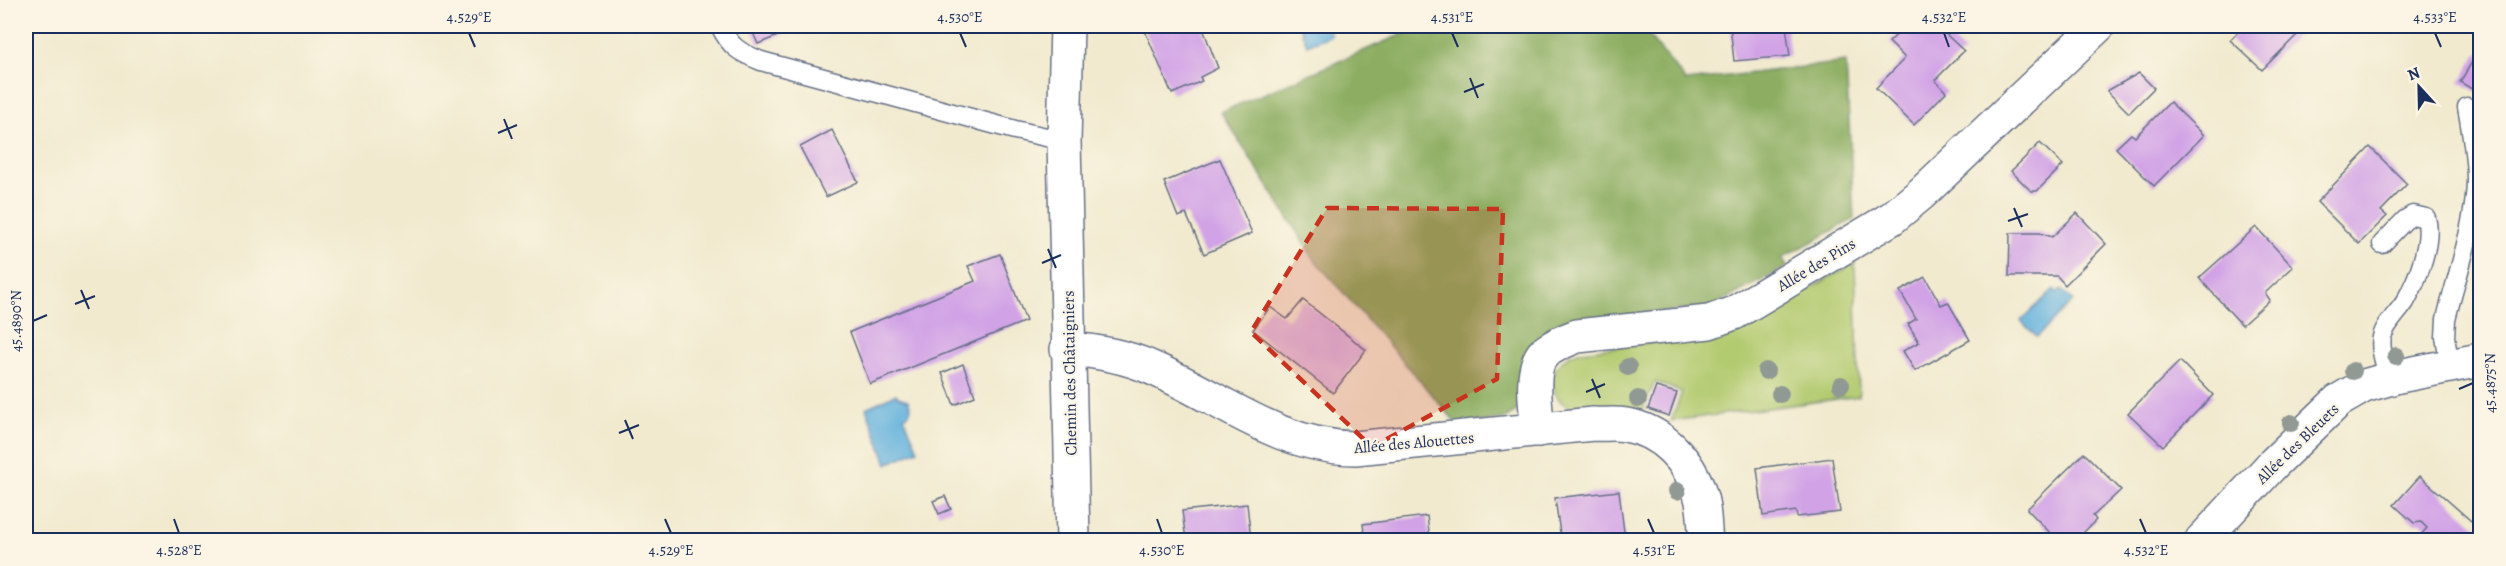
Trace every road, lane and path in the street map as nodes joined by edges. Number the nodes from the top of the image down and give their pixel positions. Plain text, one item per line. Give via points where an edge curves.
1 (720, 26) edge
2 (1067, 26) edge
3 (2098, 26) edge
4 (2467, 107) dead end
5 (1064, 141) junction
6 (2382, 244) dead end
7 (1067, 349) junction
8 (2465, 363) edge
9 (2390, 378) junction
10 (1538, 430) junction
11 (1073, 540) edge
12 (1706, 540) edge
13 (2202, 540) edge

1 - 5 lane via 737,51 761,61
2 - 5 street, Chemin des Châtaigniers
3 - 10 street, Allée des Pins via 1892,218 1734,313 1709,322 1577,336 1543,354 1535,369
4 - 8 lane via 2474,145 2475,202 2445,337
5 - 7 street, Chemin des Châtaigniers
6 - 9 lane via 2413,215 2426,218 2428,242 2406,300 2382,338
7 - 10 street, Allée des Alouettes via 1110,354 1152,368 1275,432 1333,448
7 - 11 street, Chemin des Châtaigniers
8 - 9 street, Allée des Bleuets
9 - 13 street, Allée des Bleuets via 2364,386 2338,401
10 - 12 street, Allée des Alouettes via 1626,425 1653,434 1674,449 1690,471 1701,496

